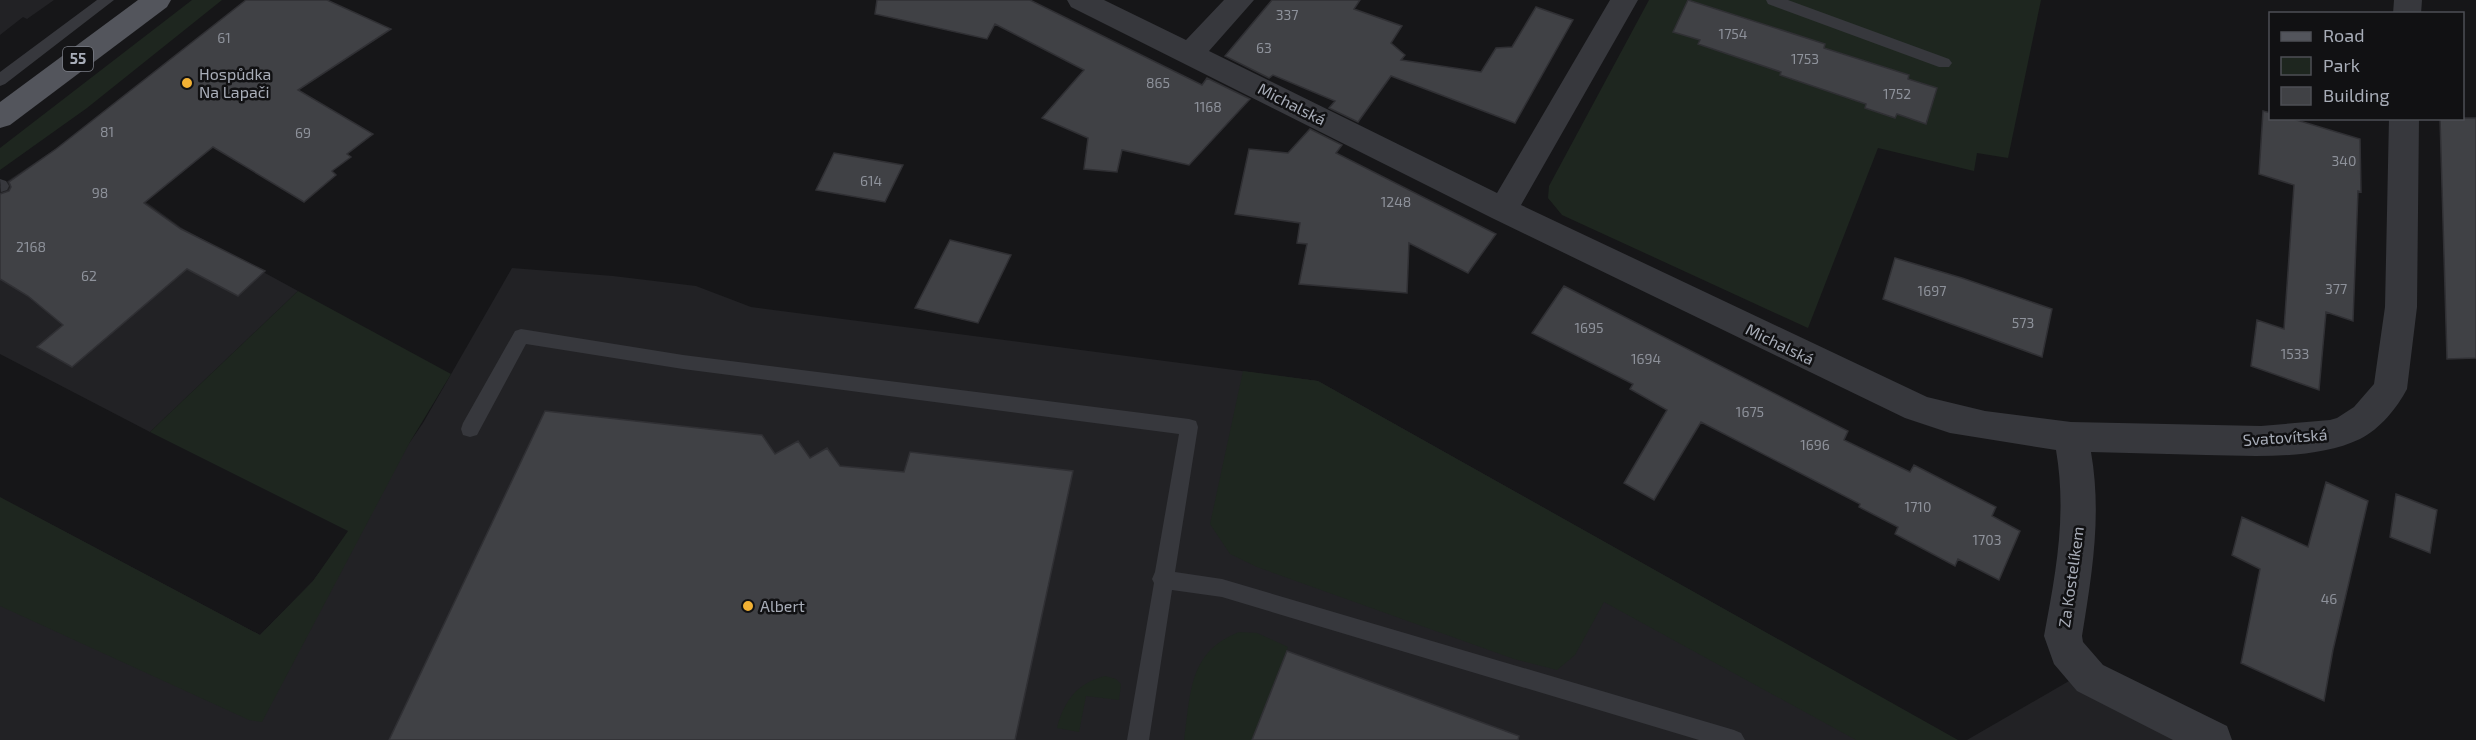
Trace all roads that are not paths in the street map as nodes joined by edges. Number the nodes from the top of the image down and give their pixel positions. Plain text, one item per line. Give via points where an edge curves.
1 (107, 0) edge
2 (157, 0) edge
3 (1081, 0) edge
4 (1240, 0) edge
5 (1624, 0) edge
6 (1773, 0) edge
7 (1191, 53) junction
8 (1944, 63) dead end
9 (0, 80) edge
10 (3, 111) edge
11 (2404, 120) edge
12 (1503, 210) junction
13 (470, 429) dead end
14 (2071, 437) junction
15 (1162, 579) junction
16 (1138, 740) edge
17 (1734, 740) edge
18 (2213, 740) edge

1 - 9 lane
2 - 10 main road, 55
3 - 7 street, Michalská
4 - 7 street
5 - 12 street
6 - 8 lane
7 - 12 street, Michalská
11 - 14 street, Svatovítská via 2397,348 2390,389 2367,417 2330,435 2261,441
12 - 14 street, Michalská via 1917,408 1985,426
13 - 15 lane via 521,336 683,362 1189,427
14 - 18 street, Za Kostelíkem via 2079,483 2079,528 2063,636 2067,651 2090,678
15 - 16 lane
15 - 17 lane via 1222,588

